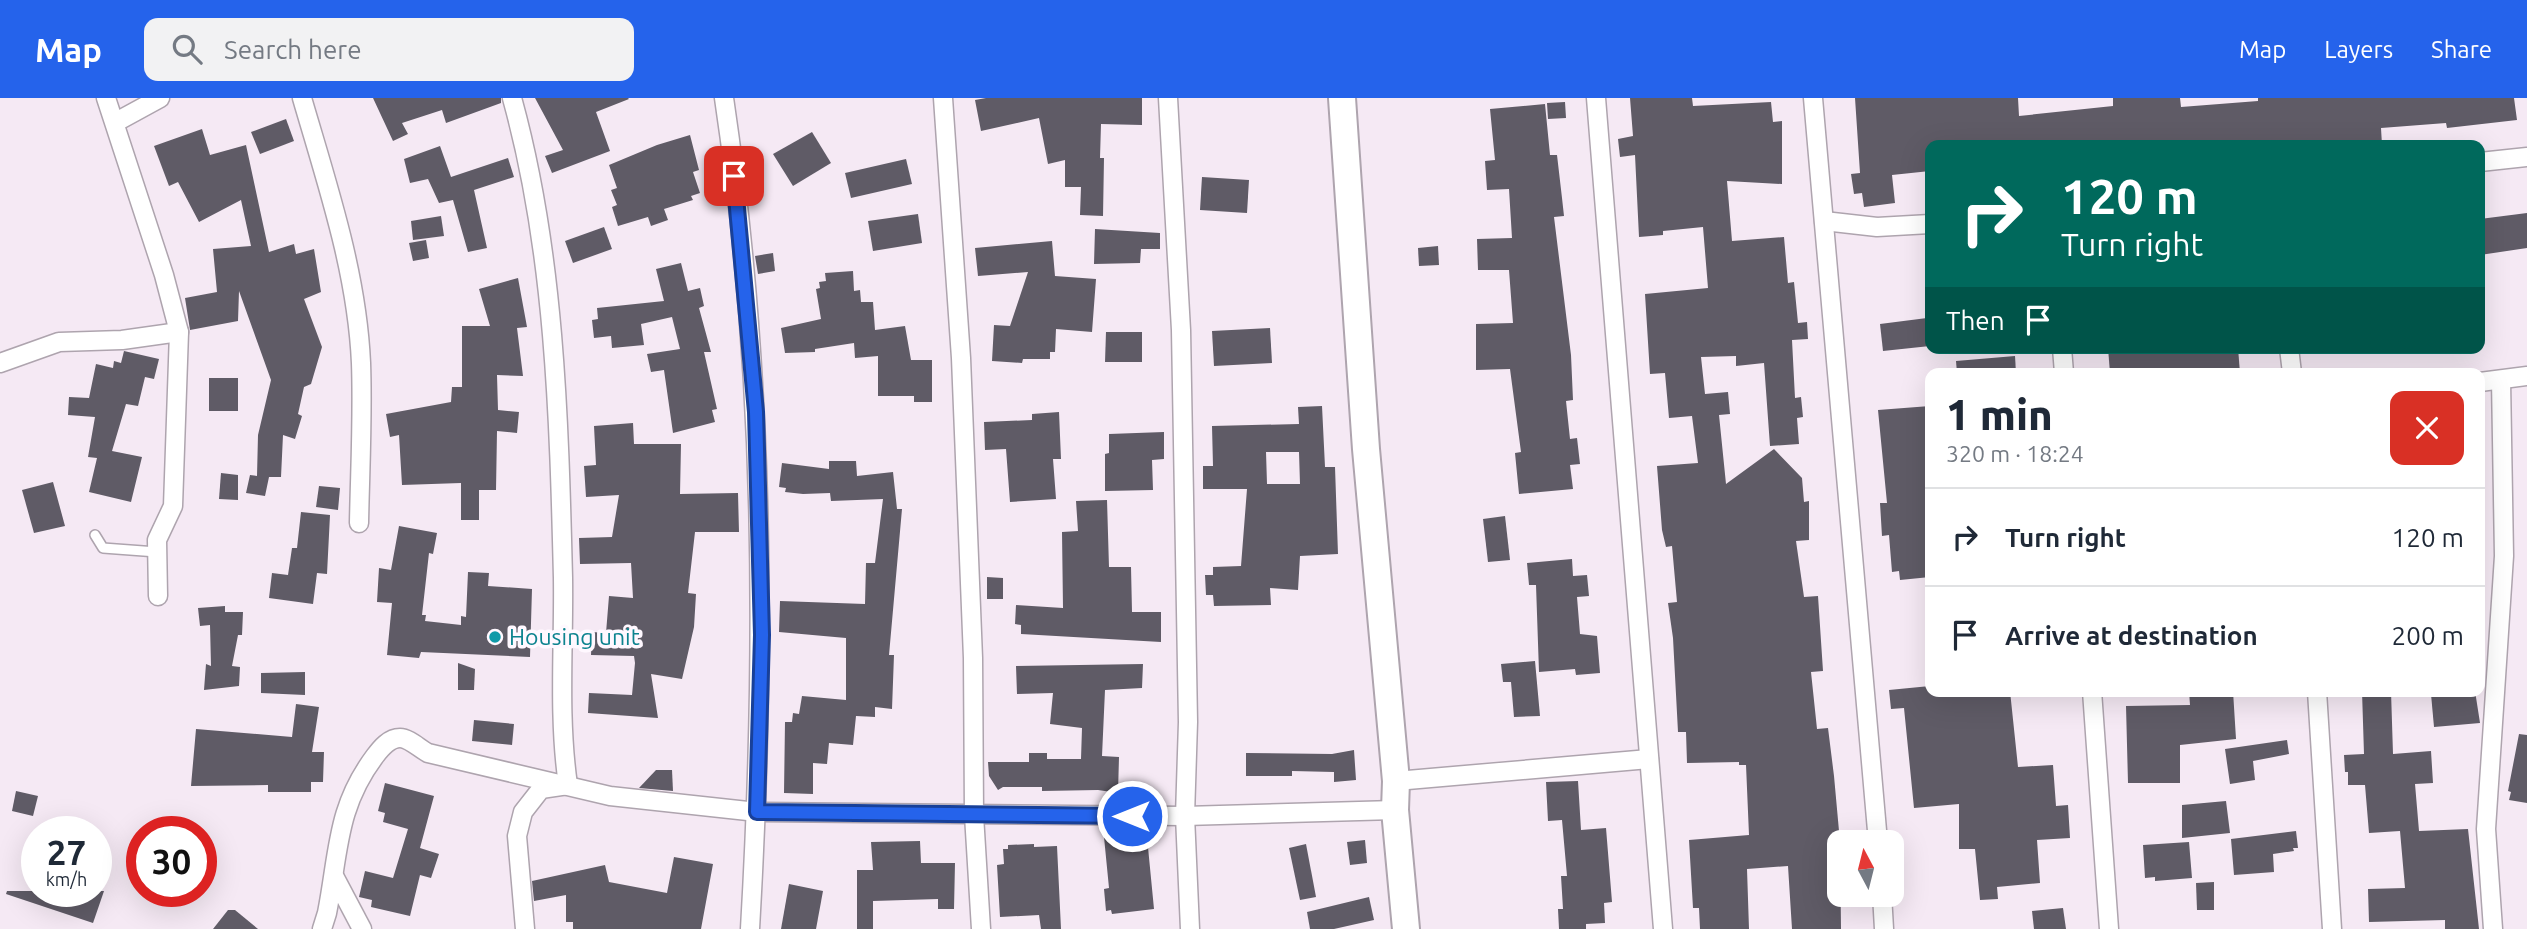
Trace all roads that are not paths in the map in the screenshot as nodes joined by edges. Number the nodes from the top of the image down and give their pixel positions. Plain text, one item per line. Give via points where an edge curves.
1 (106, 98) edge
2 (160, 98) edge
3 (302, 98) edge
4 (512, 98) edge
5 (724, 98) edge
6 (943, 98) edge
7 (1168, 98) edge
8 (1342, 98) edge
9 (1596, 98) edge
10 (1813, 98) edge
11 (116, 122) junction
12 (2527, 157) edge
13 (2485, 161) edge
14 (1824, 221) junction
15 (1925, 224) edge
16 (179, 332) junction
17 (0, 363) edge
18 (2527, 376) edge
19 (2501, 380) junction
20 (2485, 382) edge
21 (359, 523) dead end
22 (95, 535) dead end
23 (157, 552) junction
24 (158, 596) dead end
25 (2092, 697) edge
26 (2317, 697) edge
27 (1649, 760) junction
28 (1396, 781) junction
29 (568, 785) junction
30 (1395, 810) junction
31 (757, 812) junction
32 (974, 815) junction
33 (1185, 817) junction
34 (1877, 830) edge
35 (334, 876) junction
36 (1883, 907) edge
37 (322, 929) edge
38 (362, 929) edge
39 (525, 929) edge
40 (750, 929) edge
41 (981, 929) edge
42 (1190, 929) edge
43 (1406, 929) edge
44 (1663, 929) edge
45 (1884, 929) edge
46 (2109, 929) edge
47 (2332, 929) edge
48 (2493, 929) edge

1 - 11 street
2 - 11 street
3 - 21 street via 353,293 361,362
4 - 29 street via 525,146 551,326 563,581 562,742
5 - 31 street via 756,412 762,635
6 - 32 street via 961,358
7 - 33 street via 1181,330 1188,723
8 - 28 street
9 - 27 street
10 - 14 street
11 - 16 street
12 - 13 street
14 - 15 street via 1877,228
14 - 34 street
16 - 17 street via 122,340 59,341
16 - 23 street via 173,506 158,536
18 - 19 street
19 - 20 street
19 - 48 street via 2504,556 2486,829
22 - 23 lane via 103,548
23 - 24 street
25 - 46 street
26 - 47 street
27 - 28 street
27 - 44 street
28 - 30 street
29 - 31 street via 610,796
29 - 35 street via 428,754 397,738 387,742 355,784 345,811
29 - 39 street via 541,789 523,812 517,836
30 - 33 street
30 - 43 street
31 - 32 street
31 - 40 street
32 - 33 street
32 - 41 street
33 - 42 street
35 - 37 street
35 - 38 street
36 - 45 street

